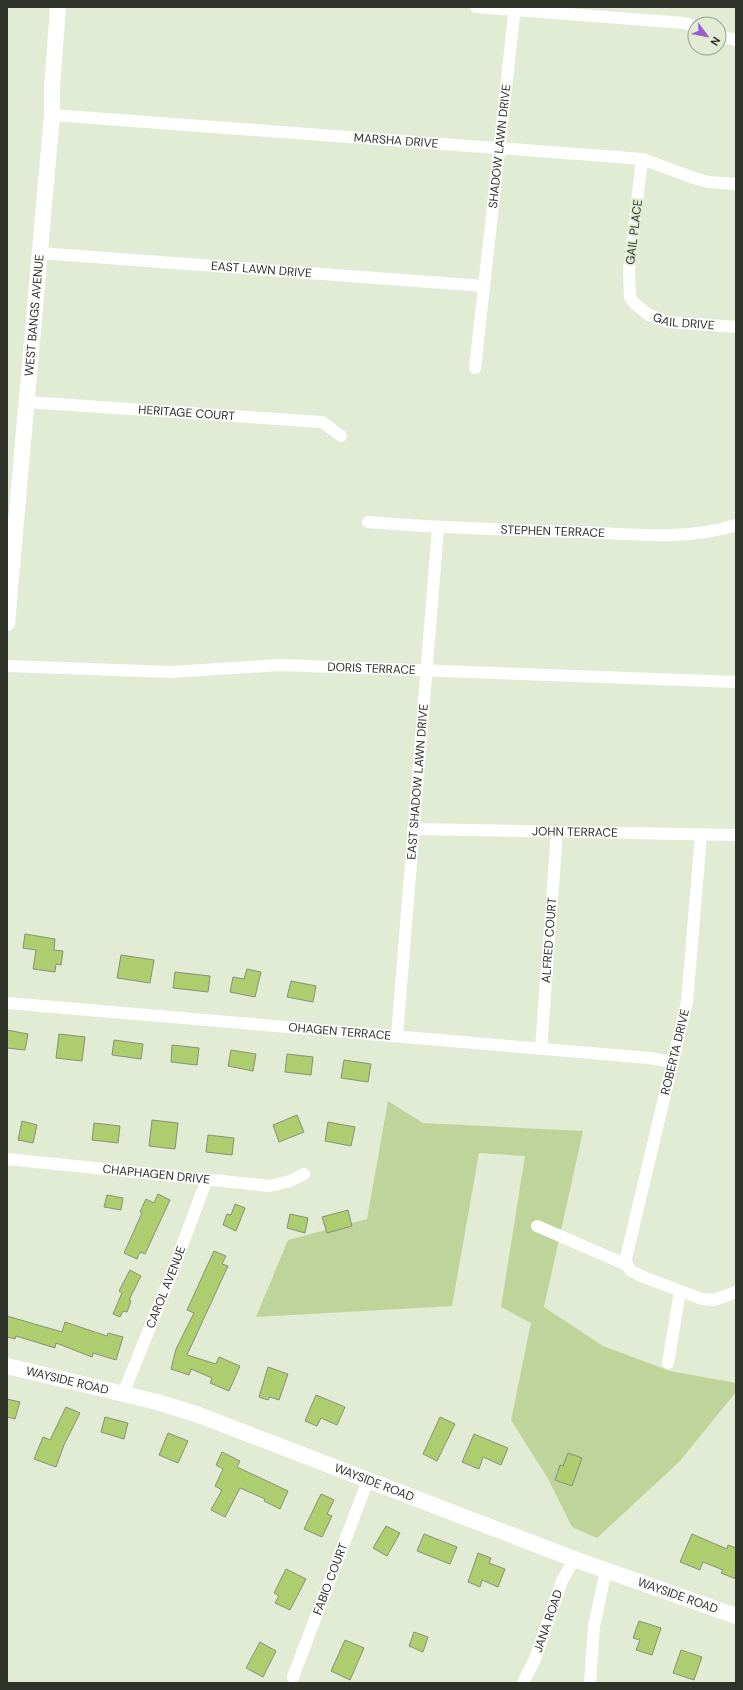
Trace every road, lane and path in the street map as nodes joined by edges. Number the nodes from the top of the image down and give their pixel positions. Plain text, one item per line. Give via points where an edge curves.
1 (58, 7) edge
2 (476, 7) edge
3 (514, 8) edge
4 (687, 24) edge
5 (52, 115) junction
6 (499, 148) junction
7 (642, 159) junction
8 (736, 184) edge
9 (40, 253) junction
10 (484, 286) junction
11 (635, 304) joint
12 (736, 327) edge
13 (474, 368) dead end
14 (26, 402) junction
15 (342, 436) dead end
16 (368, 522) dead end
17 (736, 525) edge
18 (438, 528) junction
19 (7, 623) edge
20 (7, 666) edge
21 (426, 670) junction
22 (736, 682) edge
23 (413, 829) junction
24 (556, 832) junction
25 (700, 835) junction
26 (736, 835) edge
27 (7, 1003) edge
28 (396, 1036) junction
29 (541, 1050) junction
30 (673, 1062) junction
31 (7, 1159) edge
32 (304, 1174) dead end
33 (207, 1179) junction
34 (537, 1226) dead end
35 (627, 1265) junction
36 (680, 1291) junction
37 (736, 1292) edge
38 (668, 1363) dead end
39 (7, 1366) edge
40 (123, 1394) junction
41 (368, 1480) junction
42 (574, 1559) junction
43 (606, 1570) junction
44 (736, 1616) edge
45 (293, 1677) dead end
46 (523, 1683) edge
47 (590, 1683) edge

1 - 5 street, WEST BANGS AVENUE
2 - 3 street
3 - 4 street
3 - 6 street, SHADOW LAWN DRIVE
5 - 6 street, MARSHA DRIVE
5 - 9 street, WEST BANGS AVENUE
6 - 7 street, MARSHA DRIVE
6 - 10 street, SHADOW LAWN DRIVE
7 - 8 street, MARSHA DRIVE via 709,182
7 - 11 street, GAIL PLACE via 629,276 630,297
9 - 10 street, EAST LAWN DRIVE
9 - 14 street, WEST BANGS AVENUE
10 - 13 street, SHADOW LAWN DRIVE
11 - 12 street, GAIL DRIVE via 649,315 668,322
14 - 15 street, HERITAGE COURT via 322,422
14 - 19 street, WEST BANGS AVENUE
16 - 18 street, STEPHEN TERRACE
17 - 18 street, STEPHEN TERRACE via 704,533 663,535
18 - 21 street, EAST SHADOW LAWN DRIVE
20 - 21 street, DORIS TERRACE via 146,672 280,665
21 - 22 street, DORIS TERRACE
21 - 23 street, EAST SHADOW LAWN DRIVE
23 - 24 street, JOHN TERRACE
23 - 28 street, EAST SHADOW LAWN DRIVE
24 - 25 street, JOHN TERRACE
24 - 29 street, ALFRED COURT
25 - 26 street, JOHN TERRACE
25 - 30 street, ROBERTA DRIVE via 687,1002
27 - 28 street, OHAGEN TERRACE
28 - 29 street, OHAGEN TERRACE
29 - 30 street, OHAGEN TERRACE
30 - 35 street, ROBERTA DRIVE via 626,1258
31 - 33 street, CHAPHAGEN DRIVE
32 - 33 street, CHAPHAGEN DRIVE via 275,1186
33 - 40 street, CAROL AVENUE
34 - 35 street
35 - 36 street via 640,1276
36 - 37 street via 702,1299 714,1300
36 - 38 street
39 - 40 street, WAYSIDE ROAD
40 - 41 street, WAYSIDE ROAD via 196,1414
41 - 42 street, WAYSIDE ROAD
41 - 45 street, FABIO COURT
42 - 43 street, WAYSIDE ROAD
42 - 46 street, JANA ROAD via 562,1581 535,1659
43 - 44 street, WAYSIDE ROAD
43 - 47 street via 594,1626

